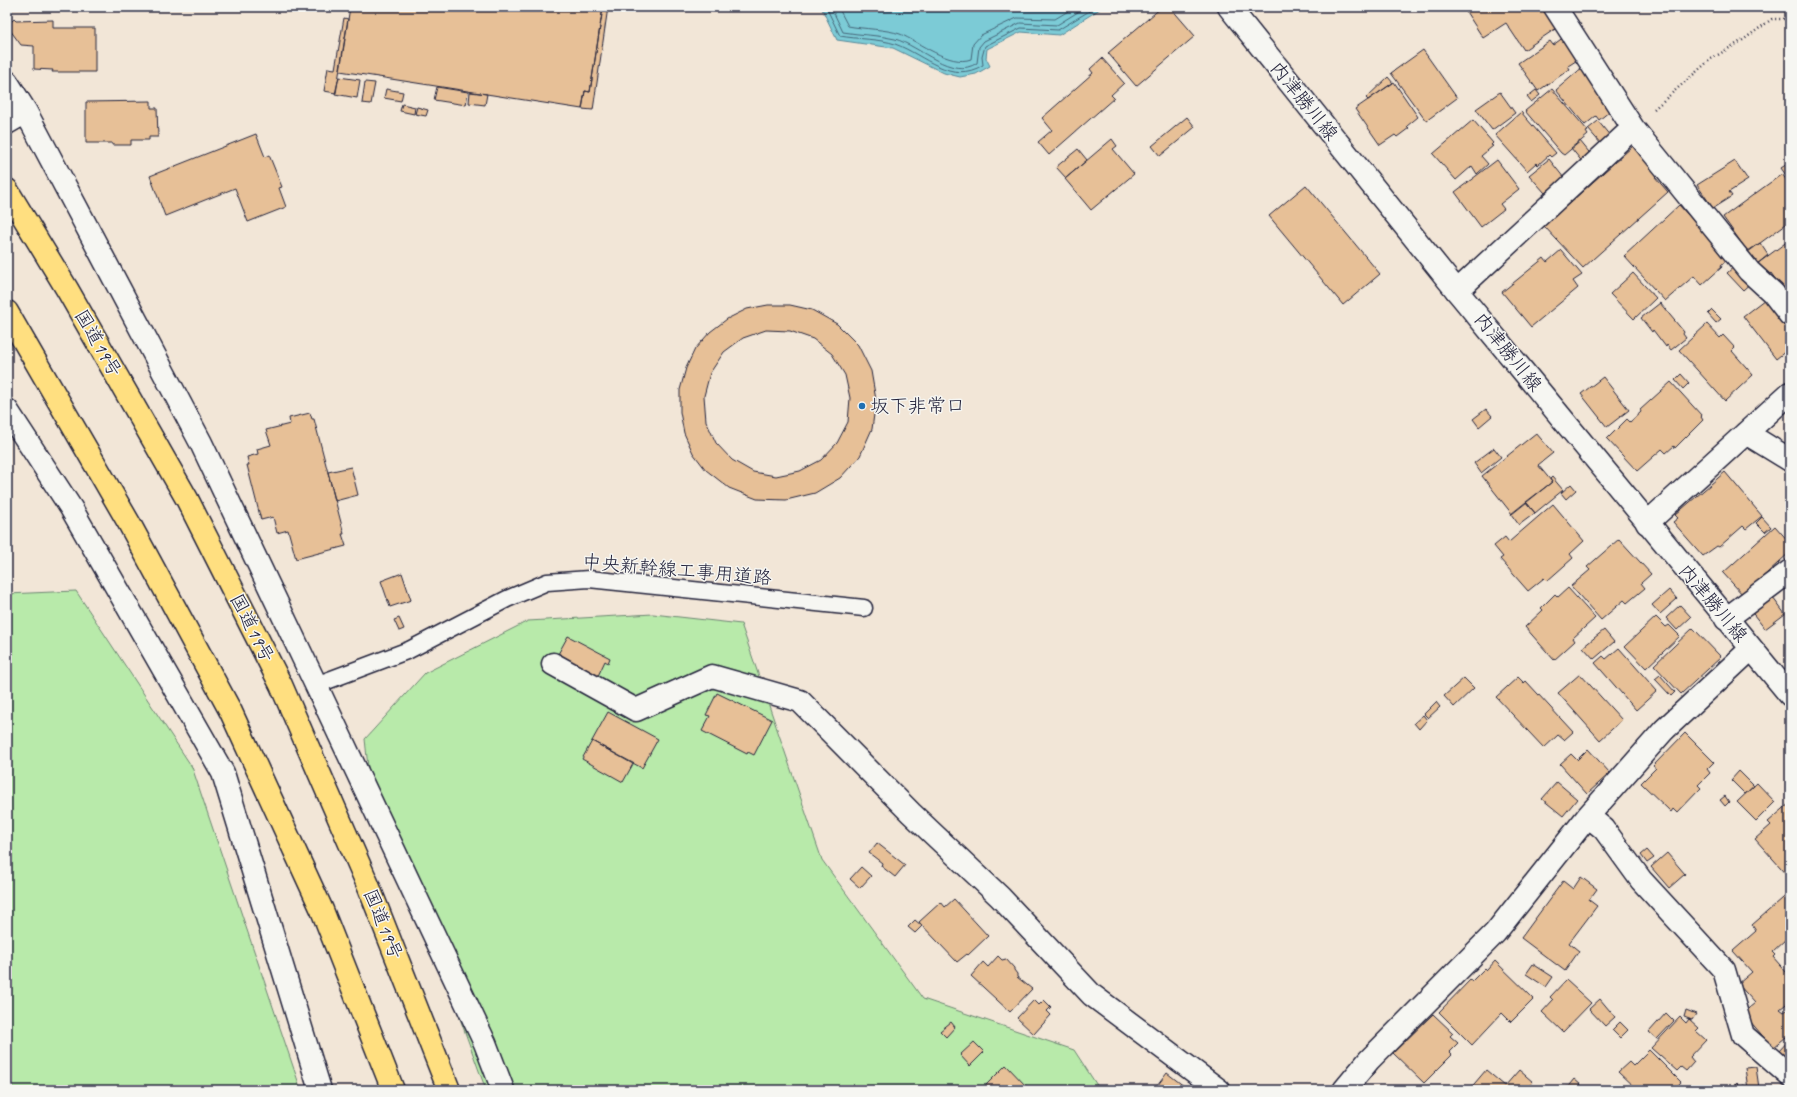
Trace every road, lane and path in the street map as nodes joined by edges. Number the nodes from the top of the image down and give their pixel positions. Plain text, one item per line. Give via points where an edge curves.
1 (1228, 7) edge
2 (1555, 7) edge
3 (1790, 24) edge
4 (7, 82) edge
5 (14, 119) edge
6 (1633, 128) junction
7 (7, 190) edge
8 (1457, 291) junction
9 (7, 312) edge
10 (1790, 315) edge
11 (1790, 393) edge
12 (7, 410) edge
13 (1746, 433) junction
14 (1790, 460) edge
15 (1647, 523) junction
16 (1790, 571) edge
17 (864, 608) dead end
18 (1726, 619) junction
19 (1751, 649) junction
20 (553, 664) dead end
21 (316, 685) junction
22 (1790, 695) edge
23 (1588, 816) junction
24 (1790, 1076) edge
25 (320, 1090) edge
26 (393, 1090) edge
27 (449, 1090) edge
28 (503, 1090) edge
29 (1219, 1090) edge
30 (1344, 1090) edge

1 - 8 street, 内津勝川線
2 - 6 street
3 - 6 path via 1785,19 1772,18 1743,40 1711,59
4 - 5 street
5 - 21 street via 201,444
6 - 8 street
6 - 10 street via 1749,271 1773,293
7 - 27 highway, 国道19号 via 187,499 281,684 368,885
8 - 15 street, 内津勝川線
9 - 26 highway via 129,523 231,712 322,910
11 - 13 street
12 - 25 street via 72,508 223,773
13 - 14 street
13 - 15 street
15 - 18 street, 内津勝川線
16 - 18 street
17 - 21 lane, 中央新幹線工事用道路 via 589,579 547,582 507,599 408,650
18 - 19 street, 内津勝川線
19 - 22 street, 内津勝川線
19 - 23 street via 1664,730
20 - 29 street via 636,710 712,676 800,701 911,813 1000,897 1092,995
21 - 28 street via 485,1044
23 - 24 street via 1604,828 1641,880 1724,970 1743,1035
23 - 30 street via 1495,932 1369,1060

